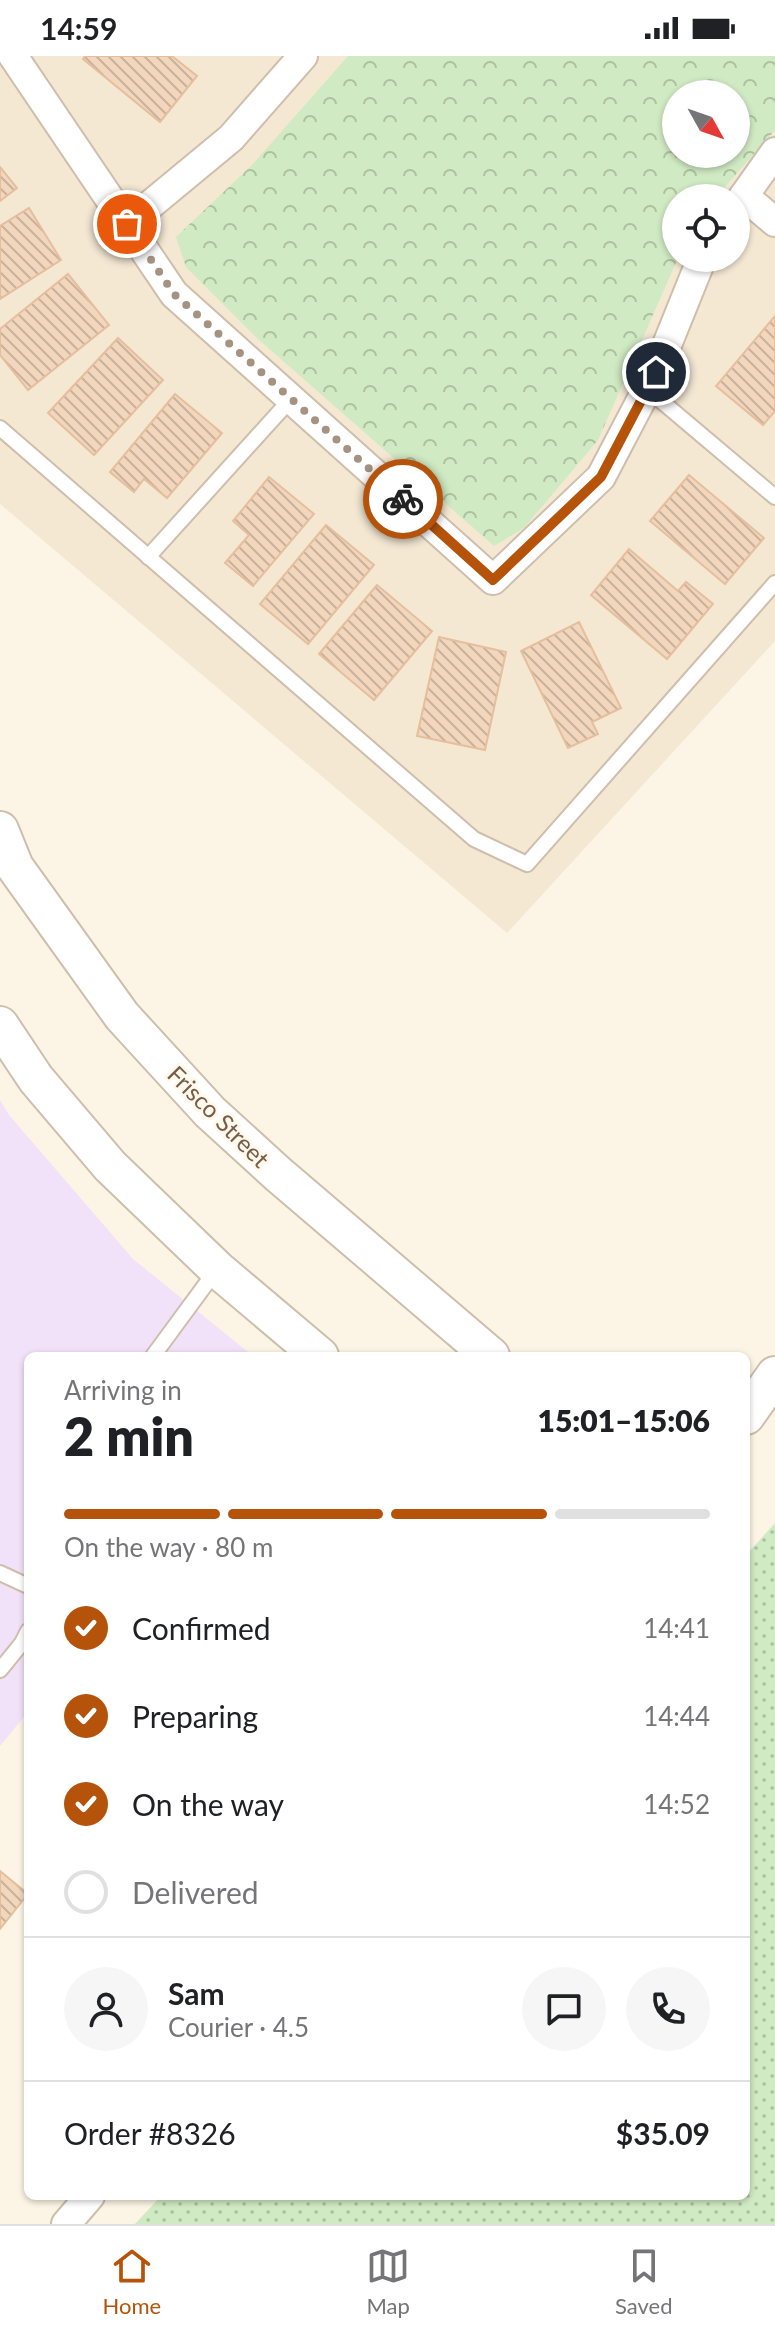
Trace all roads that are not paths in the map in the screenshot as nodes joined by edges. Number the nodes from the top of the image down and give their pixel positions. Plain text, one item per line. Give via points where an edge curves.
1 (303, 56) edge
2 (16, 57) edge
3 (775, 152) edge
4 (750, 187) edge
5 (750, 207) edge
6 (775, 222) edge
7 (127, 224) junction
8 (696, 272) edge
9 (647, 389) junction
10 (291, 399) junction
11 (0, 428) edge
12 (775, 497) edge
13 (148, 557) junction
14 (775, 583) edge
15 (0, 830) edge
16 (0, 1025) edge
17 (217, 1269) junction
18 (156, 1352) edge
19 (315, 1352) edge
20 (486, 1352) edge
21 (775, 1375) edge
22 (750, 1410) edge
23 (0, 1573) edge
24 (24, 1584) edge
25 (24, 1639) edge
26 (0, 1670) edge
27 (87, 2200) edge
28 (66, 2224) edge

1 - 7 street via 231,138
2 - 7 street
3 - 4 street
5 - 6 street
7 - 10 street via 174,294
8 - 9 street
9 - 10 street via 601,477 493,580
9 - 12 lane
10 - 13 lane
11 - 13 lane
13 - 14 lane via 474,839 527,864
15 - 20 street, Frisco Street via 15,867 122,1016 210,1112
16 - 17 street via 36,1079 110,1166
17 - 18 lane
17 - 19 street
21 - 22 street
23 - 24 lane
25 - 26 lane
27 - 28 street

